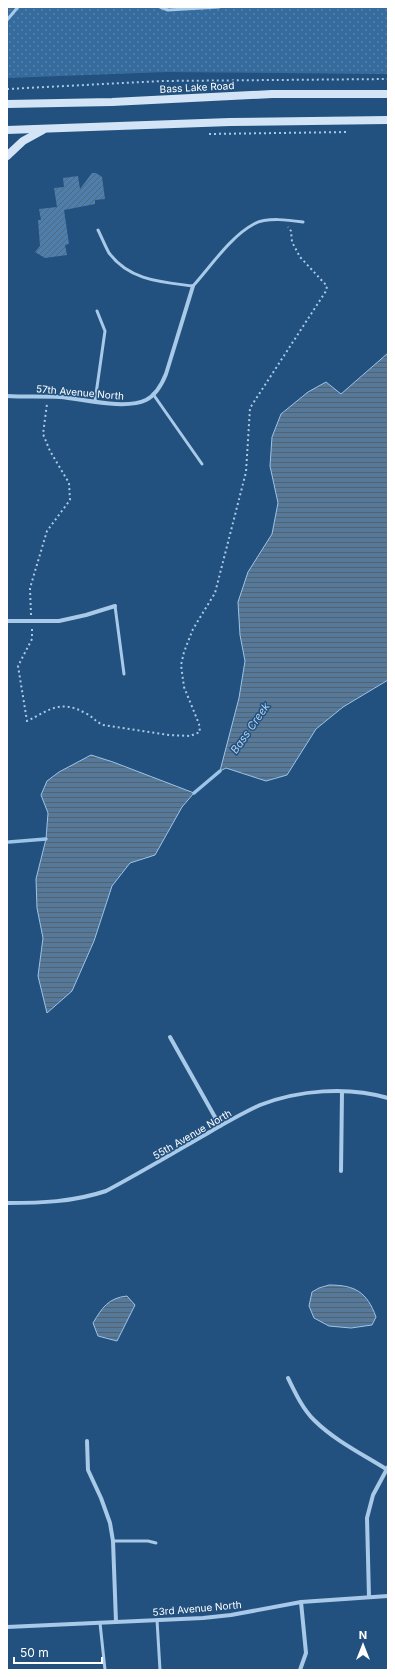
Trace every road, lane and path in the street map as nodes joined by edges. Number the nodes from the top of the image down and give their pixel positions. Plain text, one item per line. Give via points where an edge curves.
1 (18, 7) edge
2 (160, 7) edge
3 (219, 7) edge
4 (7, 20) edge
5 (388, 79) edge
6 (7, 89) edge
7 (388, 94) edge
8 (7, 104) edge
9 (388, 120) edge
10 (49, 128) junction
11 (7, 130) edge
12 (356, 131) dead end
13 (204, 134) dead end
14 (7, 156) edge
15 (282, 219) junction
16 (303, 222) dead end
17 (98, 230) dead end
18 (193, 286) junction
19 (97, 311) dead end
20 (153, 394) junction
21 (7, 396) edge
22 (48, 397) junction
23 (95, 401) junction
24 (202, 464) dead end
25 (115, 606) joint
26 (7, 622) edge
27 (32, 622) junction
28 (124, 674) dead end
29 (170, 1037) dead end
30 (342, 1092) junction
31 (388, 1098) edge
32 (220, 1126) junction
33 (341, 1171) dead end
34 (7, 1203) edge
35 (288, 1378) dead end
36 (87, 1441) dead end
37 (387, 1468) edge
38 (113, 1542) junction
39 (156, 1543) dead end
40 (388, 1596) edge
41 (369, 1597) junction
42 (301, 1602) junction
43 (157, 1620) junction
44 (100, 1622) junction
45 (116, 1622) junction
46 (7, 1627) edge
47 (105, 1670) edge
48 (160, 1670) edge
49 (300, 1670) edge

1 - 4 lane
2 - 3 lane via 168,10
5 - 6 path via 162,81
7 - 8 main road, Bass Lake Road via 272,94
9 - 10 main road
10 - 11 main road
10 - 14 main road via 23,141
12 - 13 path
15 - 16 lane
15 - 18 lane via 255,223 235,238
15 - 27 path via 291,231 292,242 300,257 327,286 250,408 246,472 215,593 194,629 181,665 184,688 200,732 190,736 169,735 103,725 70,706 55,707 27,722 18,666 32,639
17 - 18 lane via 110,253 128,270 148,280
18 - 20 street, 57th Avenue North via 166,374 161,386
19 - 23 lane via 105,332
20 - 23 street, 57th Avenue North via 147,400 137,403
20 - 24 lane
21 - 22 street, 57th Avenue North
22 - 23 street, 57th Avenue North
22 - 27 path via 43,434 50,452 69,483 70,500 47,531 30,588
25 - 27 street via 59,621
25 - 28 lane
26 - 27 street
29 - 32 street
30 - 31 street, 55th Avenue North
30 - 32 street, 55th Avenue North via 289,1096 260,1106
30 - 33 street
32 - 34 street, 55th Avenue North via 106,1191 87,1197 40,1204
35 - 37 street via 301,1403 314,1420 330,1434
36 - 38 street via 88,1470 110,1523
37 - 41 street via 373,1495 367,1518
38 - 39 lane
38 - 45 street
40 - 41 street, 53rd Avenue North
41 - 42 street, 53rd Avenue North
42 - 43 street, 53rd Avenue North via 224,1616
42 - 49 street via 306,1653
43 - 45 street, 53rd Avenue North
43 - 48 lane
44 - 45 street, 53rd Avenue North
44 - 46 street, 53rd Avenue North
44 - 47 lane

